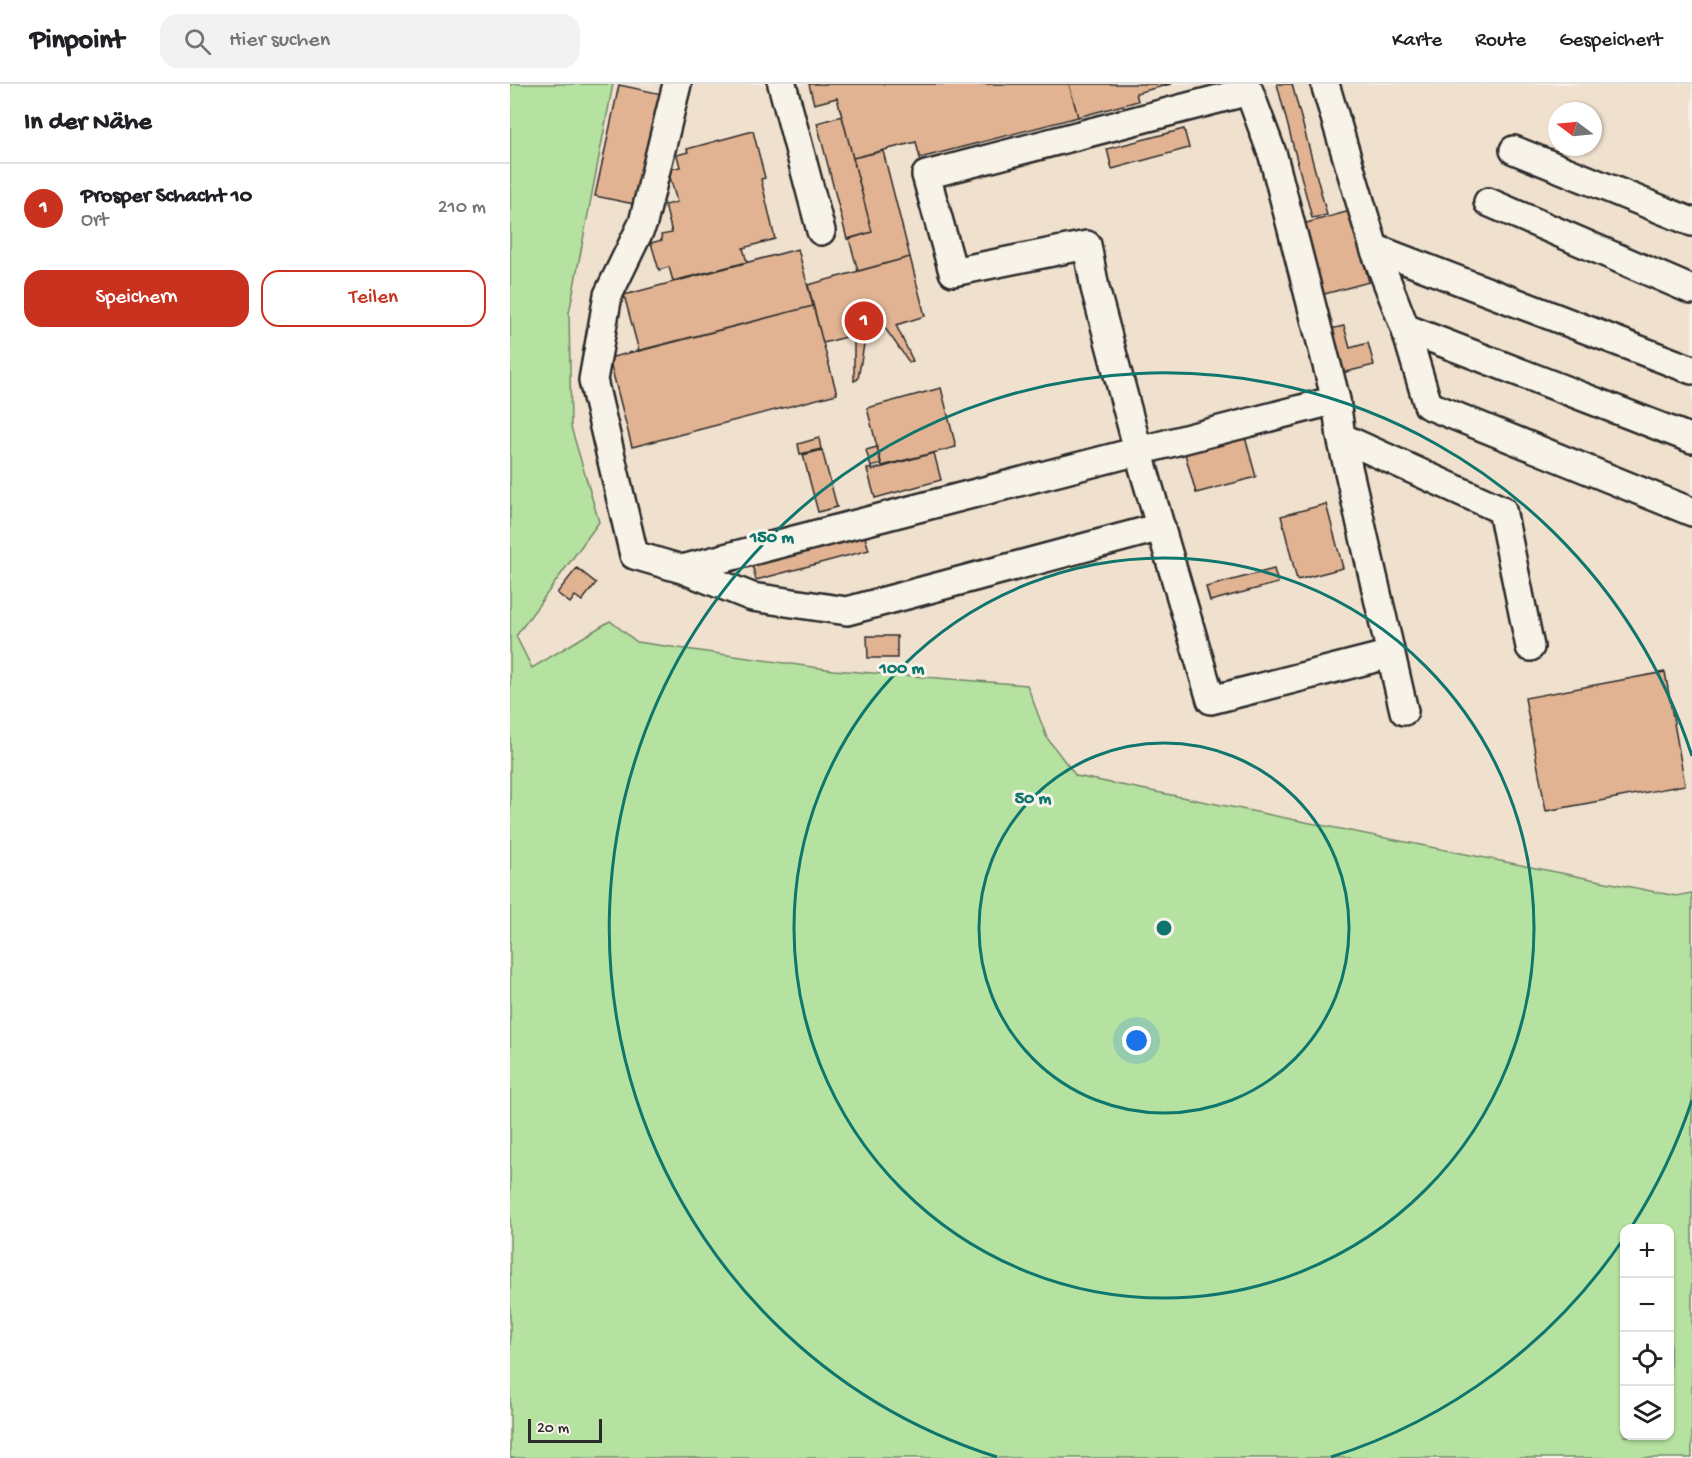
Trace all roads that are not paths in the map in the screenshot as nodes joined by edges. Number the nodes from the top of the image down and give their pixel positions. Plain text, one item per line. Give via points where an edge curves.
1 (677, 84) edge
2 (782, 84) edge
3 (1325, 84) edge
4 (1247, 88) edge
5 (1515, 150) dead end
6 (1488, 202) dead end
7 (1692, 222) edge
8 (821, 231) dead end
9 (1374, 248) junction
10 (1692, 290) edge
11 (1405, 328) junction
12 (1692, 370) edge
13 (1336, 400) junction
14 (1341, 437) junction
15 (1692, 439) edge
16 (1138, 450) junction
17 (1692, 512) edge
18 (1161, 527) junction
19 (682, 570) junction
20 (1530, 647) dead end
21 (1391, 654) junction
22 (1404, 711) dead end

1 - 19 lane via 643,224 608,295 593,380 634,555
2 - 8 lane
3 - 9 lane
4 - 13 lane via 1274,156
4 - 16 lane via 926,175 953,272 1087,245
5 - 7 lane
6 - 10 lane
9 - 11 lane
9 - 12 lane
11 - 15 lane
11 - 17 lane via 1428,405
13 - 14 lane
13 - 16 lane
14 - 20 lane via 1502,510
14 - 21 lane
16 - 18 lane
16 - 19 lane
18 - 19 lane via 847,611 752,597
18 - 21 lane via 1211,700
21 - 22 lane

